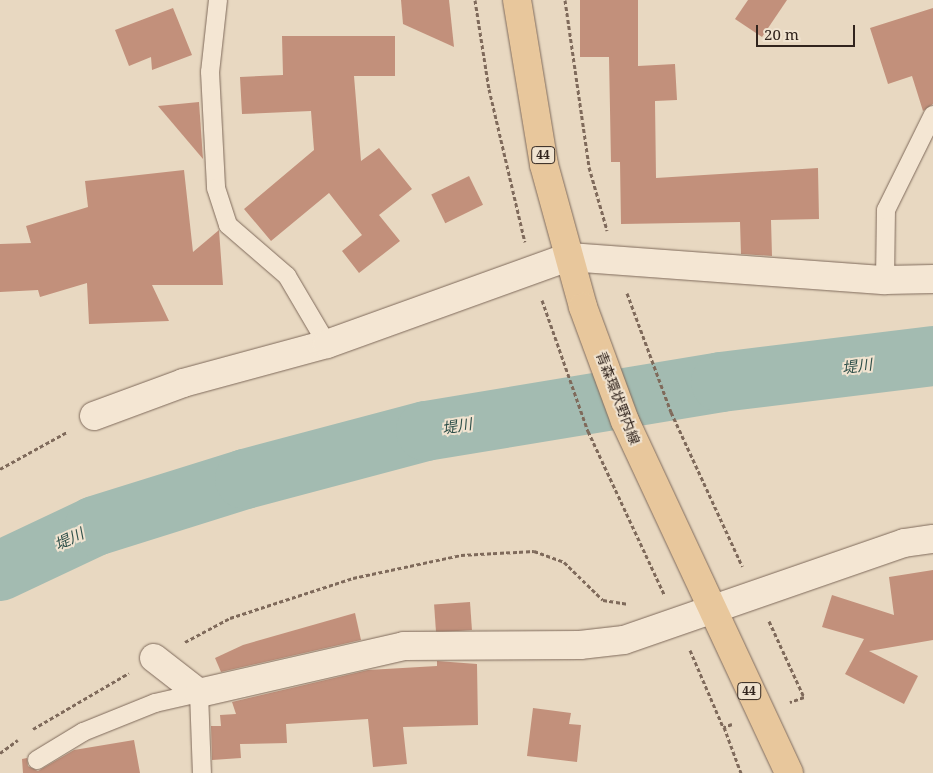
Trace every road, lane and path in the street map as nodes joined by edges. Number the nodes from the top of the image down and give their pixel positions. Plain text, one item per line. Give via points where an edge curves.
1 (218, 0) edge
2 (475, 0) edge
3 (518, 0) edge
4 (565, 0) edge
5 (933, 115) edge
6 (569, 257) junction
7 (615, 260) junction
8 (532, 269) junction
9 (933, 279) edge
10 (885, 280) junction
11 (327, 344) junction
12 (94, 416) joint
13 (0, 469) edge
14 (933, 539) edge
15 (652, 570) dead end
16 (757, 594) junction
17 (710, 610) junction
18 (657, 632) junction
19 (154, 658) junction
20 (199, 693) junction
21 (760, 713) junction
22 (0, 753) edge
23 (37, 760) dead end
24 (202, 773) edge
25 (789, 773) edge

1 - 11 lane via 210,72 216,188 228,225 287,276
2 - 8 path via 489,89
3 - 6 main road, 青森環状野内線 / 44 via 544,165
4 - 7 path via 589,168
5 - 10 lane via 886,210
6 - 7 street
6 - 8 street
6 - 17 main road, 青森環状野内線 / 44 via 583,307 625,421
7 - 10 street
7 - 16 path via 671,412 737,558
8 - 11 street
8 - 15 path via 588,431
9 - 10 street
11 - 12 street via 183,383
12 - 13 path
14 - 16 street via 904,543
16 - 17 street
16 - 21 path via 804,697
17 - 18 street
17 - 21 main road, 青森環状野内線 / 44
18 - 19 path via 641,606 603,600 564,562 534,551 461,554 353,578 230,618
18 - 20 street via 580,645 404,646
19 - 20 street
19 - 22 path via 47,719
20 - 23 lane via 155,703 83,732
20 - 24 lane
21 - 25 main road, 青森環状野内線 / 44

